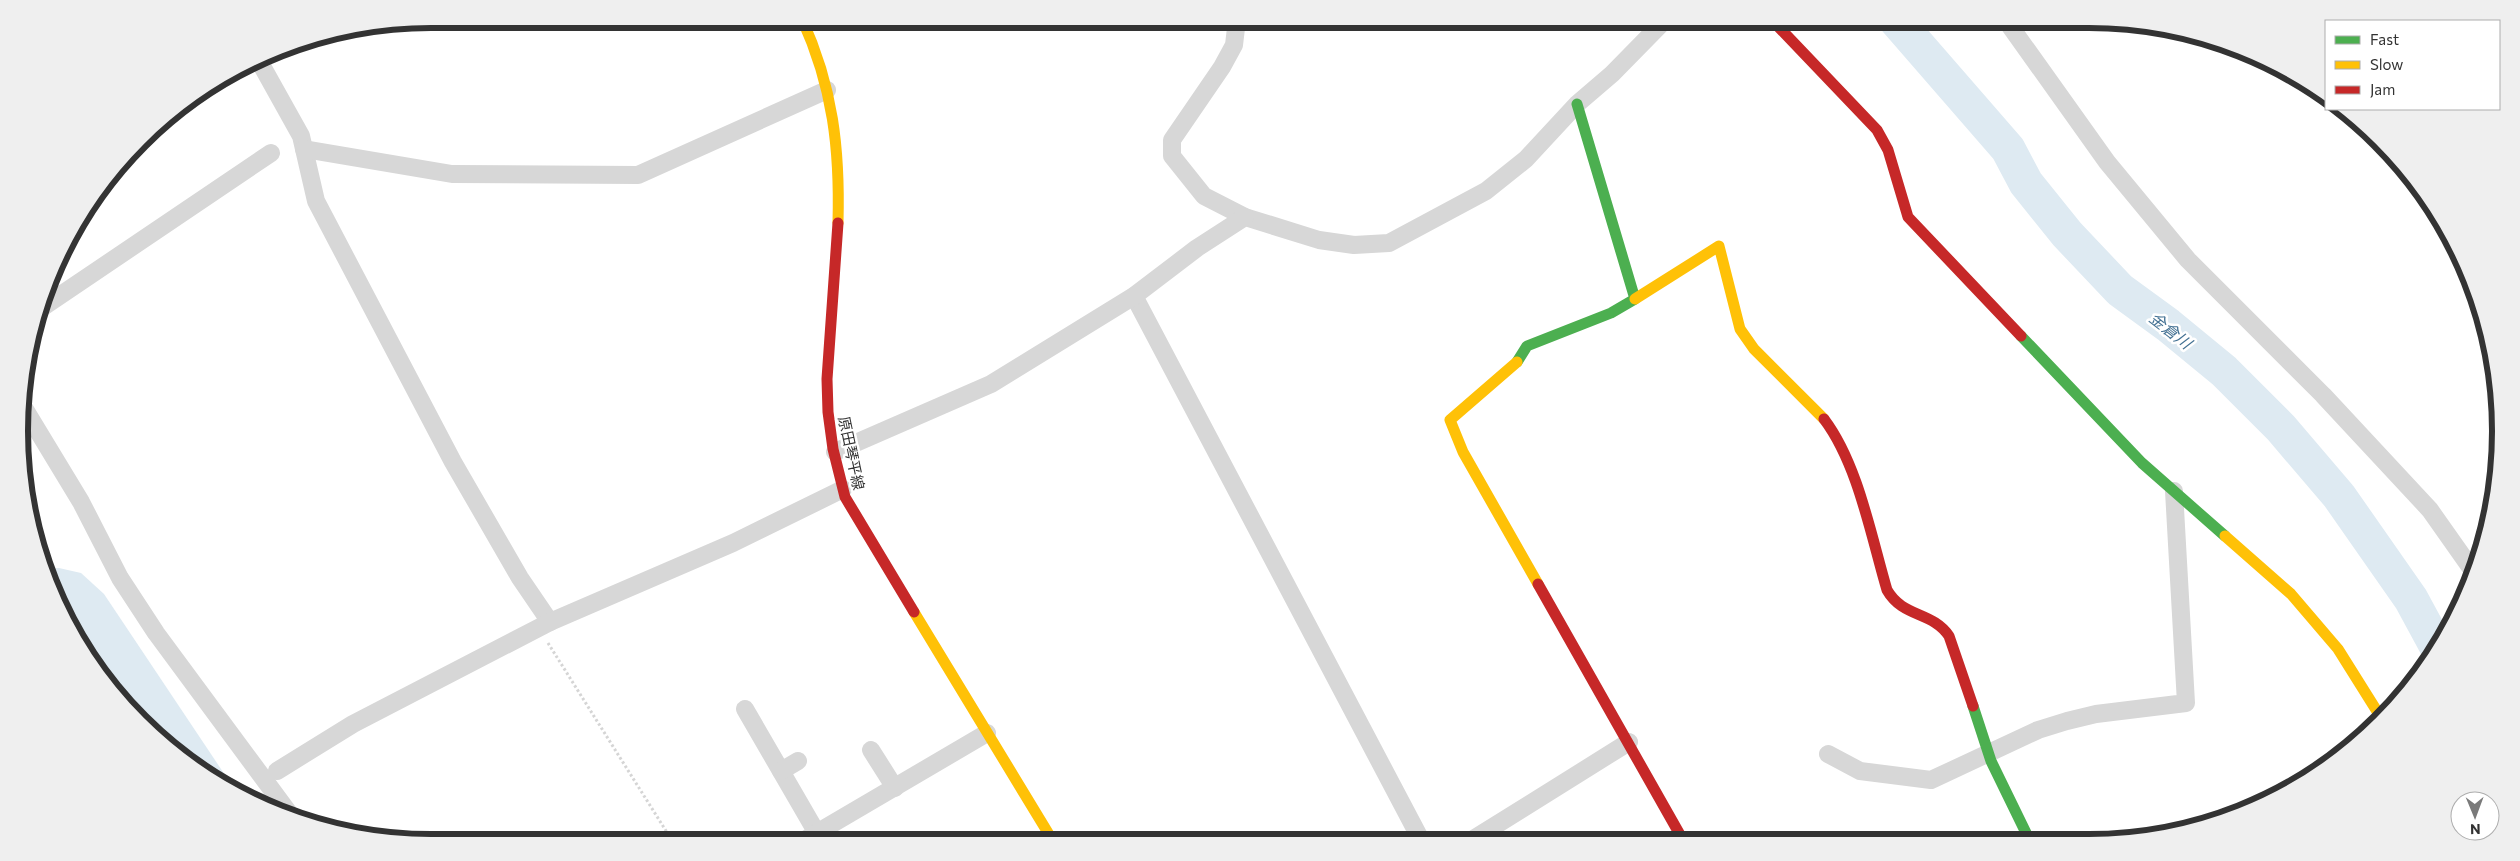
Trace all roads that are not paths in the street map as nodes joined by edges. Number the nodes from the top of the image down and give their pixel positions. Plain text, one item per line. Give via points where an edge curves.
1 (806, 28) edge
2 (1236, 28) edge
3 (1657, 28) edge
4 (1780, 28) edge
5 (2011, 28) edge
6 (261, 65) edge
7 (827, 90) junction
8 (1577, 104) junction
9 (304, 149) junction
10 (271, 153) dead end
11 (1245, 218) junction
12 (1134, 296) junction
13 (1634, 299) junction
14 (48, 303) edge
15 (28, 414) edge
16 (835, 452) junction
17 (843, 489) junction
18 (2174, 491) junction
19 (2469, 565) edge
20 (545, 625) junction
21 (745, 709) dead end
22 (2377, 712) edge
23 (987, 733) junction
24 (1629, 742) junction
25 (871, 750) dead end
26 (1989, 752) junction
27 (1828, 754) dead end
28 (798, 761) dead end
29 (276, 771) dead end
30 (781, 771) junction
31 (894, 788) junction
32 (286, 807) edge
33 (808, 834) edge
34 (817, 834) edge
35 (1050, 834) edge
36 (1418, 834) edge
37 (1482, 834) edge
38 (1680, 834) edge
39 (2027, 834) edge

1 - 7 street, 原田琴平線 via 822,66
2 - 11 street via 1234,45 1222,67 1172,140 1172,156 1204,196
3 - 8 street
4 - 18 street via 1877,130 1888,150 1908,217 2108,429
5 - 19 street via 2107,162 2188,260 2323,394 2423,503
6 - 9 street
7 - 9 street via 638,175 452,174
7 - 16 street, 原田琴平線 via 838,186 827,402
8 - 11 street via 1526,159 1486,191 1389,243 1354,245 1319,240
8 - 13 street
9 - 20 street via 316,201 453,462
10 - 14 street
11 - 12 street
12 - 16 street via 992,384
12 - 36 street
13 - 24 street via 1611,313 1527,346 1514,364 1450,420 1463,452
13 - 26 street via 1719,246 1740,329 1838,437 1848,459 1886,590 1903,609 1943,626
15 - 32 street via 81,502 120,578 151,626
16 - 17 street, 原田琴平線
17 - 20 street via 733,543
17 - 23 street, 原田琴平線
18 - 22 street via 2291,594 2338,649
18 - 26 street via 2186,703 2096,714 2067,721
20 - 29 street via 353,724
21 - 30 street
23 - 31 street
23 - 35 street, 原田琴平線
24 - 37 street
24 - 38 street
25 - 31 street
26 - 27 street via 1931,780 1860,771
26 - 39 street
28 - 30 street
30 - 33 street
31 - 34 street

